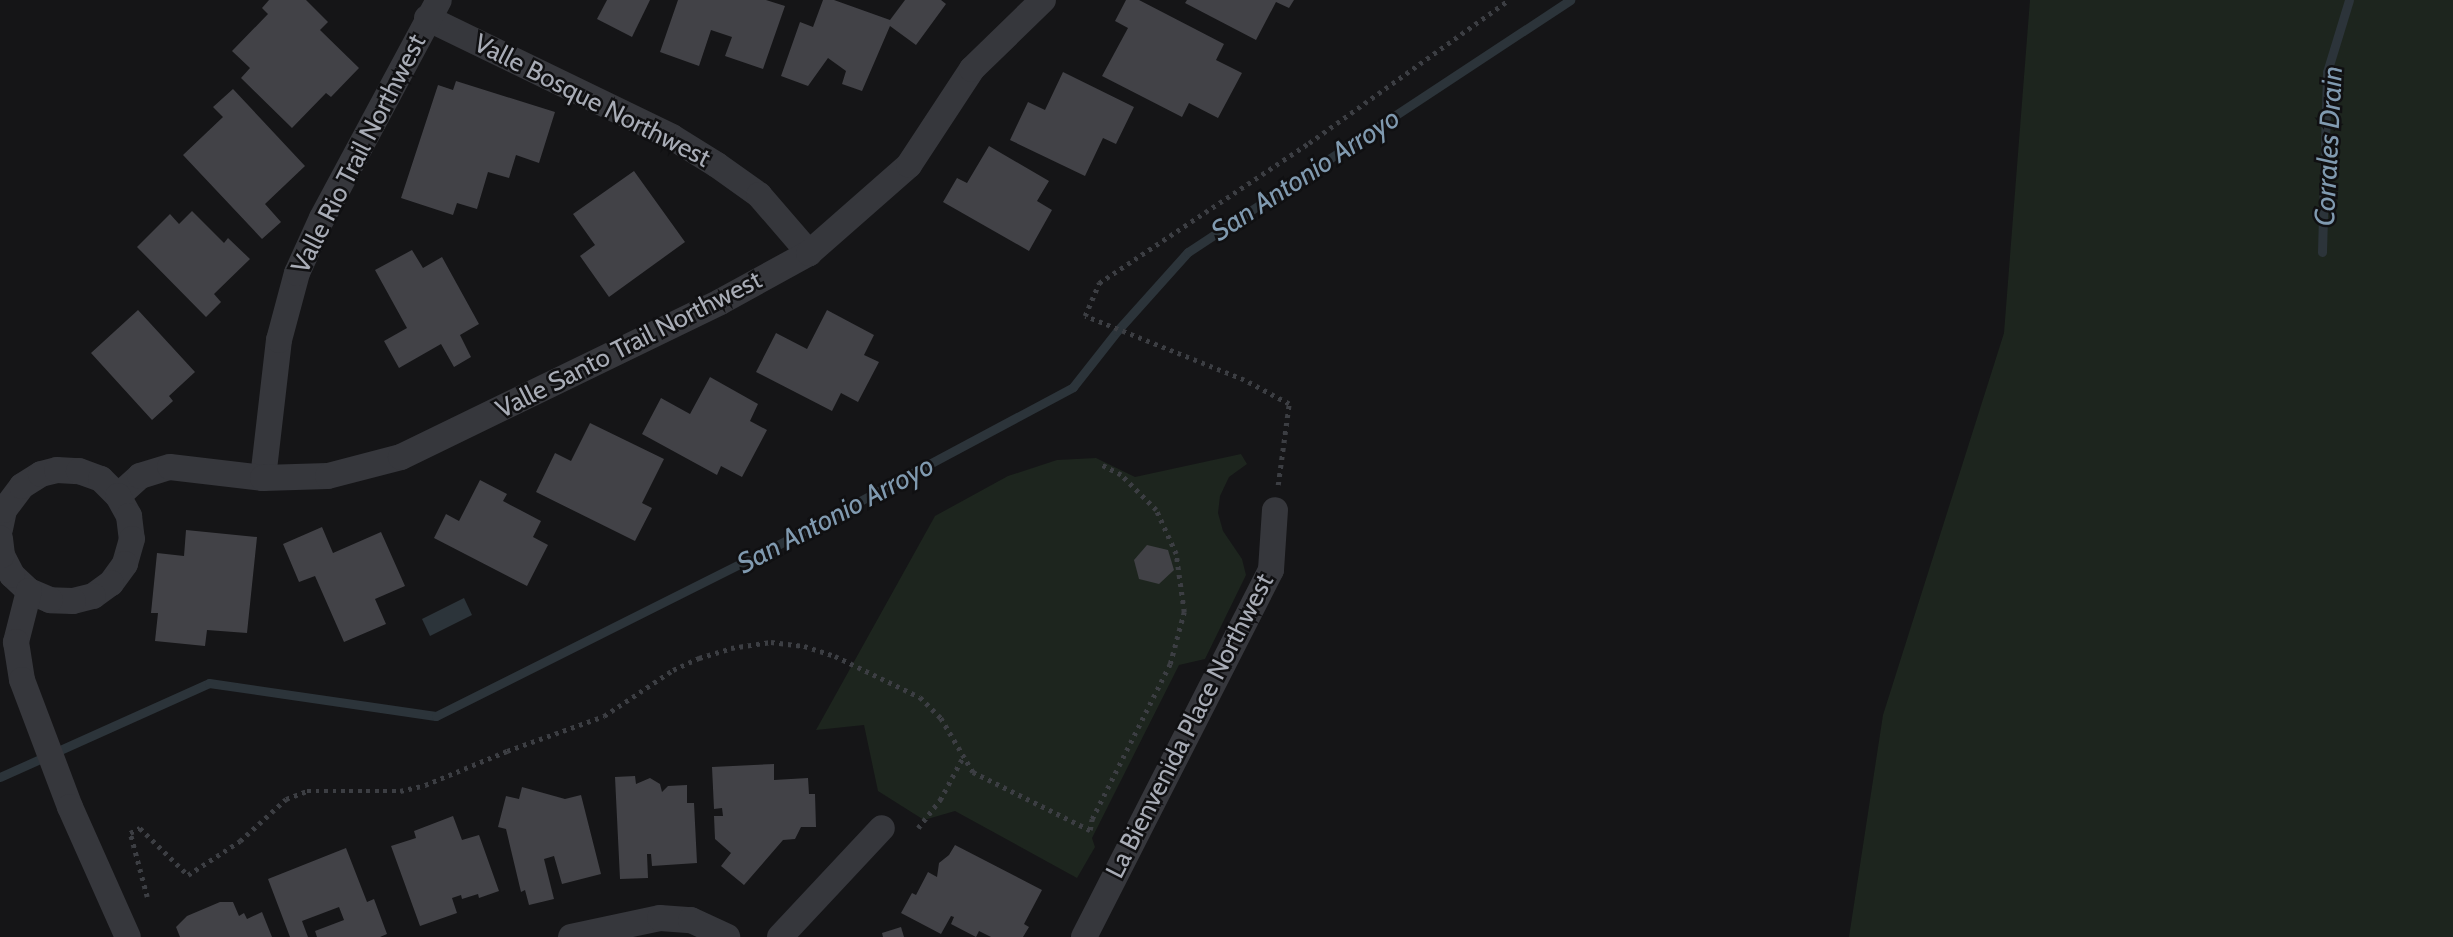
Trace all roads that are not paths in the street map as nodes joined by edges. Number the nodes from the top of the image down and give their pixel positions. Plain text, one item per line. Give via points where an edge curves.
1 (1043, 0) edge
2 (433, 9) edge
3 (809, 253) junction
4 (263, 478) junction
5 (118, 496) junction
6 (1275, 510) road end
7 (0, 529) edge
8 (0, 538) edge
9 (29, 591) junction
10 (882, 828) dead end
11 (128, 937) edge
12 (570, 937) edge
13 (727, 937) edge
14 (780, 937) edge
15 (1084, 937) edge

1 - 3 street, Valle Santo Trail Northwest via 972,69 909,165
2 - 3 street, Valle Bosque Northwest via 717,165 759,195
2 - 4 street, Valle Rio Trail Northwest via 297,273 279,340
3 - 4 street, Valle Santo Trail Northwest via 720,302 401,457 328,476
4 - 5 street, Valle Santo Trail Northwest via 170,467 140,476
5 - 7 street via 101,480 79,471 41,474 22,486 4,510
5 - 9 street via 129,516 132,539 125,564 111,583 93,596 73,601 50,600
6 - 15 street, La Bienvenida Place Northwest via 1271,570
8 - 9 street via 12,575
9 - 11 street via 16,642 22,680 70,807
10 - 14 street
12 - 13 street via 660,918 691,920

